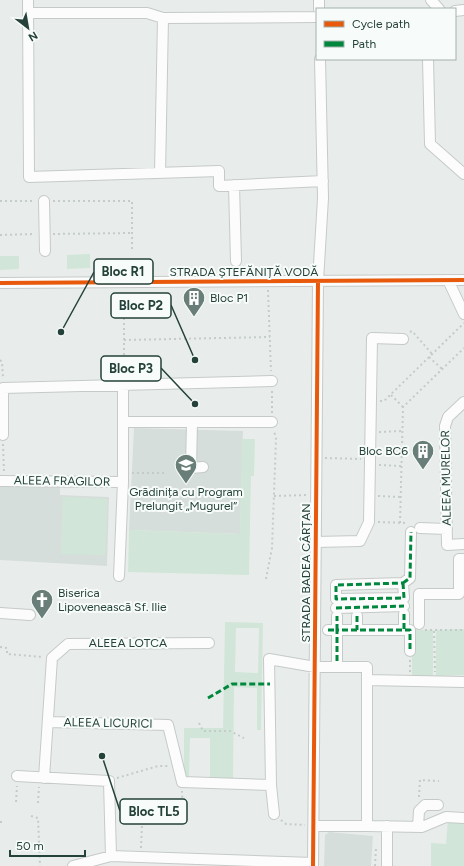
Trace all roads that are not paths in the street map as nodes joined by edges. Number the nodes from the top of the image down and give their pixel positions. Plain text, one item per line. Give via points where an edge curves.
1 (28, 0) edge
2 (431, 0) edge
3 (438, 8) edge
4 (28, 13) junction
5 (316, 17) edge
6 (163, 18) junction
7 (320, 60) edge
8 (428, 60) edge
9 (160, 173) junction
10 (464, 174) edge
11 (323, 181) junction
12 (234, 185) junction
13 (44, 201) road end
14 (45, 251) dead end
15 (236, 261) dead end
16 (448, 280) junction
17 (464, 280) edge
18 (318, 281) junction
19 (0, 283) edge
20 (464, 314) edge
21 (403, 339) dead end
22 (272, 381) road end
23 (124, 384) junction
24 (464, 402) edge
25 (123, 422) junction
26 (192, 422) junction
27 (272, 422) road end
28 (3, 435) road end
29 (202, 468) dead end
30 (123, 477) junction
31 (2, 481) edge
32 (447, 529) junction
33 (316, 542) junction
34 (464, 544) edge
35 (464, 558) edge
36 (119, 576) dead end
37 (403, 583) junction
38 (356, 584) junction
39 (384, 584) junction
40 (384, 598) junction
41 (357, 599) junction
42 (0, 613) edge
43 (30, 615) dead end
44 (357, 616) dead end
45 (419, 624) dead end
46 (332, 630) junction
47 (357, 630) junction
48 (407, 630) junction
49 (210, 643) dead end
50 (410, 651) road end
51 (337, 661) dead end
52 (315, 667) junction
53 (367, 680) junction
54 (464, 682) edge
55 (48, 722) junction
56 (17, 776) road end
57 (42, 778) junction
58 (271, 785) junction
59 (438, 805) dead end
60 (274, 814) road end
61 (464, 818) edge
62 (311, 825) junction
63 (367, 826) junction
64 (387, 826) junction
65 (418, 827) junction
66 (111, 856) junction
67 (187, 862) edge
68 (313, 865) edge
69 (73, 866) edge
70 (387, 866) edge

1 - 4 street
2 - 3 street
4 - 6 street via 147,13
4 - 9 street via 29,177
5 - 6 street
6 - 9 street
7 - 11 street, STRADA BADEA CÂRȚAN
8 - 10 street via 430,144
9 - 12 street via 219,171 219,186
11 - 12 street
11 - 18 street, STRADA BADEA CÂRȚAN
12 - 15 street
13 - 14 street
16 - 17 street, STRADA ȘTEFĂNIȚĂ VODĂ
16 - 18 street, STRADA ȘTEFĂNIȚĂ VODĂ
16 - 20 street
18 - 19 street, STRADA ȘTEFĂNIȚĂ VODĂ
18 - 33 street, STRADA BADEA CÂRȚAN
21 - 33 street via 372,338 367,462 369,522 360,541
22 - 23 street
23 - 25 street, ALEEA FRAGILOR
23 - 28 street via 3,388
24 - 32 street, ALEEA MURELOR via 448,417 445,426
25 - 26 street
25 - 30 street, ALEEA FRAGILOR
26 - 27 street
26 - 29 street via 191,468
30 - 31 street, ALEEA FRAGILOR
30 - 36 street
32 - 34 street, ALEEA MURELOR via 447,545
32 - 37 street via 416,530 410,578
33 - 52 street, STRADA BADEA CÂRȚAN
35 - 45 street via 459,559 459,594 419,594
37 - 39 street
37 - 40 street via 404,598
38 - 39 street
38 - 41 street
38 - 41 street via 336,585 336,599
39 - 40 street
40 - 41 street
42 - 43 street
44 - 47 street
46 - 47 street
46 - 48 street via 336,612 404,610
46 - 51 street
47 - 48 street
48 - 50 street
49 - 55 street, ALEEA LOTCA via 68,644 52,658
52 - 53 street via 367,667
52 - 58 street via 270,659
52 - 62 street, STRADA BADEA CÂRȚAN
53 - 54 street
53 - 63 street
55 - 57 street
55 - 58 street, ALEEA LICURICI via 168,724 182,782
56 - 57 street
57 - 66 street via 109,781
58 - 60 street
59 - 65 street via 425,805 419,811
61 - 65 street via 446,816
62 - 63 street
62 - 68 street, STRADA BADEA CÂRȚAN
63 - 64 street
64 - 65 street
64 - 70 street
66 - 67 street
66 - 69 street
67 - 68 street

